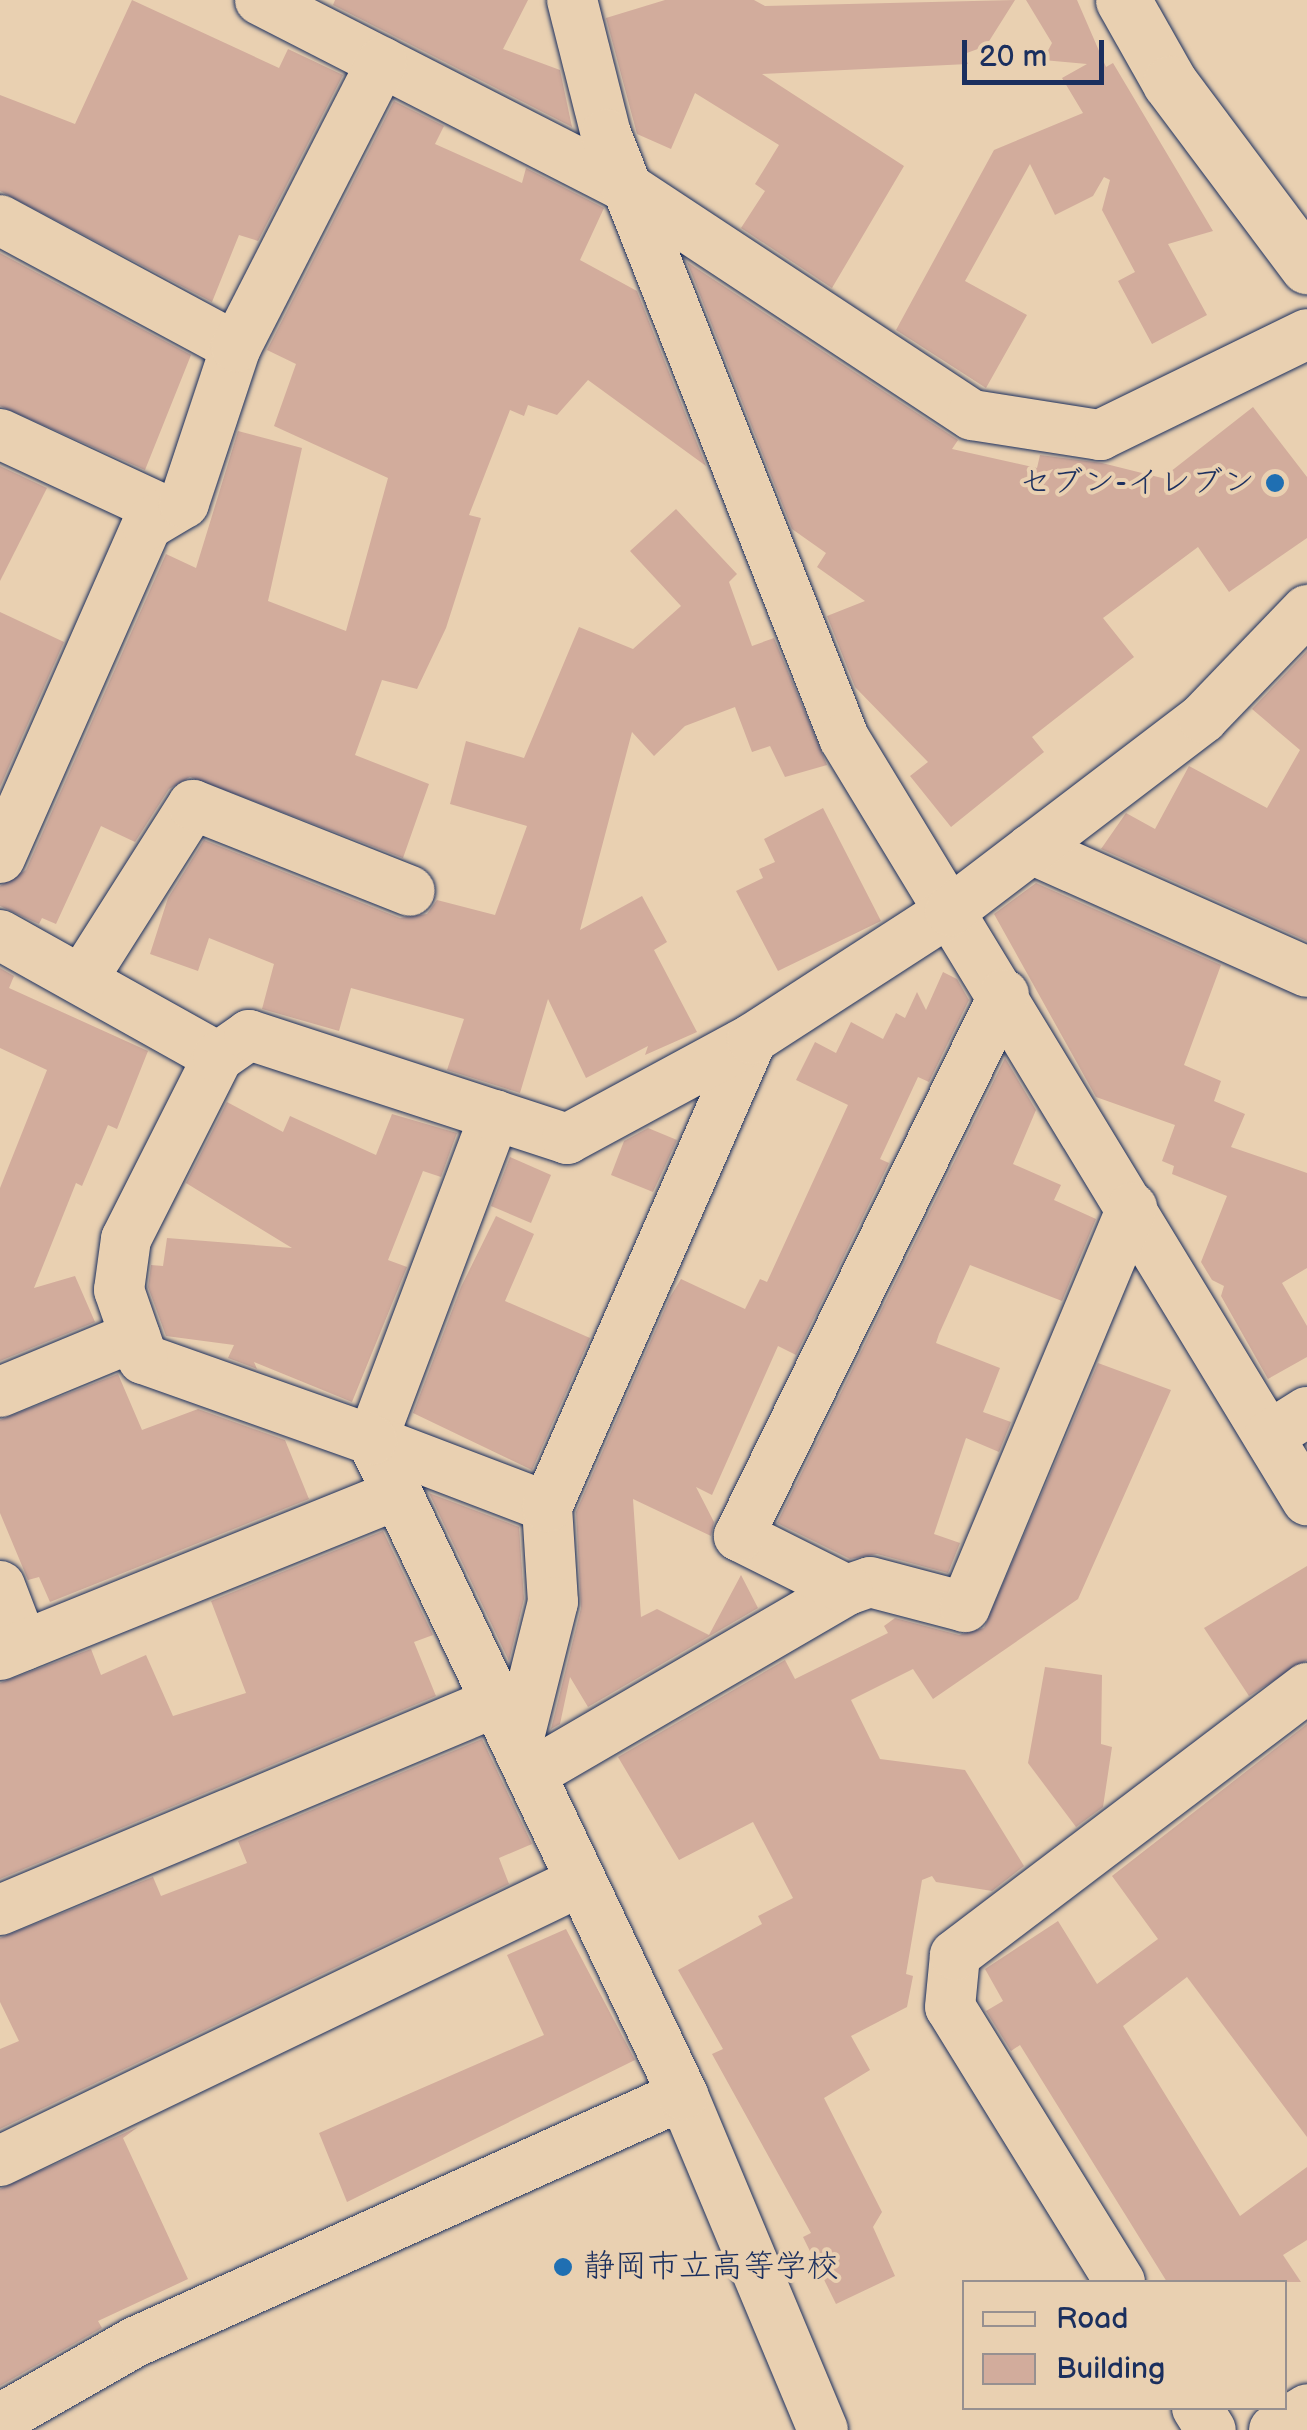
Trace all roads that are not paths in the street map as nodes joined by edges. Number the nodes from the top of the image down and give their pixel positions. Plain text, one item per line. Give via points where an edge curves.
1 (260, 0) edge
2 (572, 0) edge
3 (1124, 0) edge
4 (382, 62) junction
5 (626, 186) junction
6 (0, 220) edge
7 (1307, 266) edge
8 (1307, 334) edge
9 (236, 347) junction
10 (0, 434) edge
11 (168, 512) junction
12 (1307, 610) edge
13 (1032, 849) junction
14 (0, 858) edge
15 (410, 892) dead end
16 (950, 912) junction
17 (0, 935) edge
18 (1307, 972) edge
19 (83, 978) junction
20 (1004, 994) junction
21 (752, 1039) junction
22 (218, 1057) junction
23 (495, 1116) junction
24 (1132, 1208) junction
25 (135, 1336) junction
26 (0, 1392) edge
27 (1288, 1424) edge
28 (372, 1440) junction
29 (398, 1494) junction
30 (1307, 1500) edge
31 (547, 1508) junction
32 (0, 1586) edge
33 (848, 1590) junction
34 (12, 1650) edge
35 (1307, 1688) edge
36 (515, 1740) junction
37 (582, 1881) junction
38 (0, 1910) edge
39 (683, 2095) junction
40 (0, 2162) edge
41 (1119, 2280) edge
42 (1307, 2409) edge
43 (0, 2419) edge
44 (824, 2430) edge
45 (1274, 2430) edge

1 - 4 street
2 - 5 street
3 - 7 street via 1170,83
4 - 5 street
4 - 9 street
5 - 8 street via 972,415 1100,435
5 - 16 street via 844,738
6 - 9 street
9 - 11 street via 184,502
10 - 11 street
11 - 14 street via 147,525
12 - 13 street via 1203,718
13 - 16 street
13 - 18 street
15 - 19 street via 193,805
16 - 20 street
16 - 21 street
17 - 19 street
19 - 22 street
20 - 24 street
20 - 33 street via 739,1536
21 - 23 street via 567,1139
21 - 31 street
22 - 23 street via 249,1035
22 - 25 street via 126,1239 119,1290
23 - 28 street
24 - 27 street
24 - 33 street via 964,1606 870,1582
25 - 26 street
25 - 28 street via 144,1359
27 - 30 street
28 - 29 street
28 - 31 street
29 - 34 street
29 - 36 street
31 - 36 street via 552,1602
32 - 34 street
33 - 36 street
35 - 41 street via 956,1955 950,2007
36 - 37 street
36 - 38 street
37 - 39 street
37 - 40 street
39 - 43 street via 135,2342
39 - 44 street
42 - 45 street

